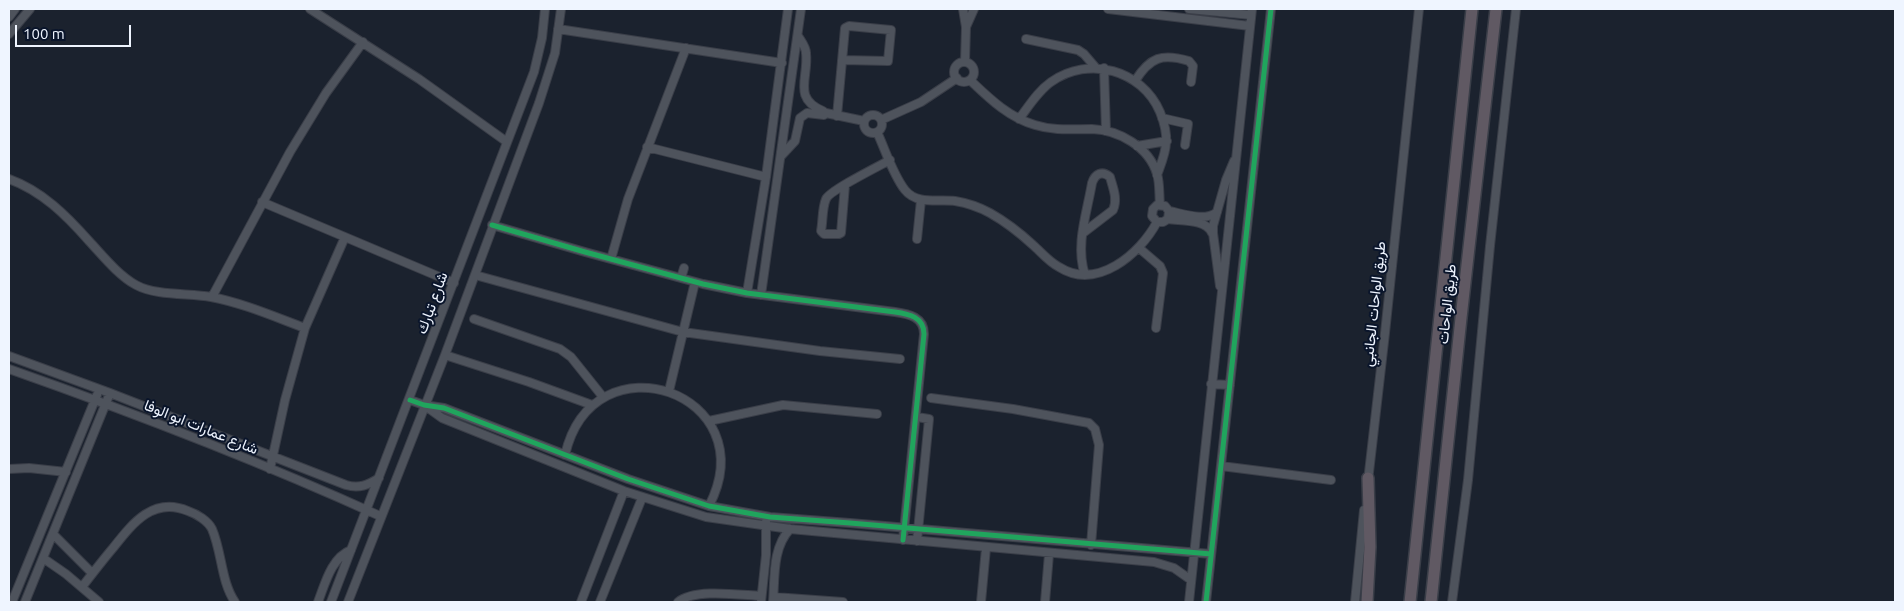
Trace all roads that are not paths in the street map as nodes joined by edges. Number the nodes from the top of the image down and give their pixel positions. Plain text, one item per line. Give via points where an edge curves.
1 (15, 9) edge
2 (30, 9) edge
3 (310, 9) edge
4 (545, 9) edge
5 (561, 9) edge
6 (788, 9) edge
7 (801, 9) edge
8 (964, 9) edge
9 (973, 9) edge
10 (1108, 9) edge
11 (1189, 9) edge
12 (1271, 9) edge
13 (1419, 9) edge
14 (1472, 9) edge
15 (1496, 9) edge
16 (1516, 9) edge
17 (1164, 12) edge
18 (1252, 12) edge
19 (9, 16) edge
20 (1250, 26) junction
21 (966, 28) junction
22 (558, 29) junction
23 (9, 34) edge
24 (798, 36) junction
25 (1026, 39) dead end
26 (363, 42) junction
27 (686, 48) junction
28 (842, 60) junction
29 (965, 62) junction
30 (782, 63) junction
31 (1100, 68) junction
32 (956, 78) junction
33 (970, 80) junction
34 (779, 81) junction
35 (1135, 81) junction
36 (1191, 82) dead end
37 (791, 83) junction
38 (808, 102) junction
39 (806, 113) junction
40 (826, 114) junction
41 (837, 116) junction
42 (1162, 118) junction
43 (1019, 119) junction
44 (881, 120) junction
45 (864, 121) junction
46 (1106, 131) junction
47 (877, 132) junction
48 (1167, 141) junction
49 (507, 142) junction
50 (1138, 146) junction
51 (1185, 146) dead end
52 (647, 147) junction
53 (1238, 152) junction
54 (781, 156) junction
55 (890, 160) junction
56 (1157, 175) junction
57 (766, 177) junction
58 (9, 179) edge
59 (845, 185) junction
60 (921, 200) junction
61 (262, 202) junction
62 (1160, 205) junction
63 (1217, 212) junction
64 (1169, 215) junction
65 (1157, 222) junction
66 (492, 225) junction
67 (1083, 232) junction
68 (1213, 234) junction
69 (345, 236) junction
70 (917, 239) dead end
71 (1139, 248) junction
72 (611, 259) junction
73 (684, 268) dead end
74 (475, 275) junction
75 (1085, 275) junction
76 (681, 278) junction
77 (695, 282) junction
78 (454, 283) junction
79 (747, 293) junction
80 (761, 295) junction
81 (1222, 296) junction
82 (212, 297) junction
83 (444, 308) junction
84 (460, 314) junction
85 (474, 319) dead end
86 (305, 328) junction
87 (1156, 328) dead end
88 (683, 332) junction
89 (445, 355) junction
90 (9, 356) edge
91 (900, 359) dead end
92 (9, 369) edge
93 (1211, 384) junction
94 (1230, 385) junction
95 (100, 389) junction
96 (669, 391) junction
97 (110, 392) junction
98 (603, 397) junction
99 (931, 398) dead end
100 (96, 400) junction
101 (410, 400) junction
102 (106, 404) junction
103 (424, 405) junction
104 (592, 406) junction
105 (877, 414) dead end
106 (917, 418) junction
107 (709, 421) junction
108 (565, 455) junction
109 (273, 456) junction
110 (1222, 466) junction
111 (9, 469) edge
112 (270, 469) junction
113 (66, 472) junction
114 (379, 478) junction
115 (1368, 478) junction
116 (1331, 480) dead end
117 (624, 491) junction
118 (642, 498) junction
119 (710, 506) junction
120 (366, 509) junction
121 (380, 516) junction
122 (766, 517) junction
123 (766, 526) junction
124 (904, 528) junction
125 (790, 529) junction
126 (919, 529) junction
127 (53, 534) junction
128 (903, 540) junction
129 (918, 541) junction
130 (1090, 545) junction
131 (766, 548) junction
132 (986, 548) junction
133 (351, 550) junction
134 (778, 550) junction
135 (1194, 553) junction
136 (1050, 554) junction
137 (1211, 554) junction
138 (43, 558) junction
139 (92, 573) junction
140 (1191, 580) junction
141 (82, 587) junction
142 (698, 599) edge
143 (761, 599) edge
144 (773, 599) edge
145 (12, 602) edge
146 (24, 602) edge
147 (99, 602) edge
148 (235, 602) edge
149 (318, 602) edge
150 (331, 602) edge
151 (348, 602) edge
152 (581, 602) edge
153 (600, 602) edge
154 (678, 602) edge
155 (843, 602) edge
156 (980, 602) edge
157 (1045, 602) edge
158 (1189, 602) edge
159 (1206, 602) edge
160 (1355, 602) edge
161 (1367, 602) edge
162 (1410, 602) edge
163 (1431, 602) edge
164 (1452, 602) edge

1 - 19 street
2 - 23 street
3 - 26 street
4 - 49 street, شارع تبارك via 534,72
5 - 22 street, شارع تبارك
6 - 30 street
7 - 24 street
8 - 9 street
8 - 21 street
9 - 21 street
10 - 17 street
11 - 18 street
12 - 94 street
13 - 115 street, طريق الواحات الجانبي
14 - 162 highway, طريق الواحات
15 - 163 highway, طريق الواحات
16 - 164 street via 1468,480
17 - 20 street
18 - 20 street
20 - 53 street
21 - 29 street
22 - 27 street
22 - 66 street, شارع تبارك via 555,53 539,103
24 - 37 street
24 - 38 street via 806,54 804,87
25 - 31 street via 1078,50
26 - 49 street
26 - 61 street via 326,93
27 - 30 street
27 - 52 street
28 - 28 street via 847,27 891,30 888,61
28 - 41 street
29 - 32 street via 955,68
29 - 33 street via 973,68
30 - 34 street
31 - 35 street
31 - 43 street via 1067,74 1052,82 1040,91
31 - 46 street
32 - 33 street
32 - 44 street via 920,102
33 - 43 street via 1004,111
34 - 37 street
34 - 57 street
35 - 36 street via 1151,62 1164,56 1192,63
35 - 42 street via 1151,97
37 - 54 street
38 - 39 street
38 - 40 street
39 - 40 street
39 - 54 street via 798,122 794,141
40 - 41 street
41 - 45 street
42 - 48 street
42 - 51 street via 1188,124
43 - 46 street via 1048,128
44 - 45 street via 872,115
44 - 47 street
45 - 47 street via 866,130
46 - 50 street
47 - 55 street
48 - 50 street
48 - 56 street
49 - 78 street, شارع تبارك
50 - 56 street
52 - 57 street
52 - 72 street
53 - 63 street
53 - 81 street
54 - 80 street
55 - 59 street
55 - 60 street via 905,190
56 - 62 street
57 - 79 street
58 - 82 street via 38,192 49,201 105,259 138,286
59 - 59 street via 826,198 824,234 841,233
60 - 70 street
60 - 75 street via 952,201 977,207 1008,224 1058,267
61 - 69 street
61 - 82 street
62 - 64 street via 1167,207
62 - 65 street via 1152,211
63 - 64 street via 1206,217
63 - 68 street
64 - 65 street via 1163,222
64 - 68 street via 1205,224
65 - 71 street
66 - 72 street
66 - 74 street, شارع تبارك
67 - 67 street via 1094,179 1099,174 1107,174 1116,201 1113,210
67 - 75 street via 1080,261
68 - 81 street
69 - 78 street
69 - 86 street
71 - 75 street via 1114,267
71 - 87 street via 1160,266 1163,273
72 - 76 street
73 - 76 street
74 - 84 street, شارع تبارك
74 - 88 street
76 - 77 street
77 - 79 street
77 - 88 street
78 - 83 street, شارع تبارك
79 - 80 street
80 - 106 street via 895,312 920,320 924,334
81 - 93 street
82 - 86 street
83 - 84 street
83 - 101 street, شارع تبارك
84 - 89 street, شارع تبارك
85 - 98 street via 560,349 576,362
86 - 109 street
88 - 91 street
88 - 96 street
89 - 103 street, شارع تبارك
89 - 104 street
90 - 95 street, شارع عمارات ابو الوفا
92 - 100 street, شارع عمارات ابو الوفا
93 - 94 street
93 - 135 street
94 - 110 street
95 - 97 street, شارع عمارات ابو الوفا
95 - 100 street
96 - 98 street via 634,387
96 - 107 street via 694,405
97 - 102 street
97 - 109 street, شارع عمارات ابو الوفا
98 - 104 street
99 - 130 street via 1089,422 1095,429 1099,445
100 - 102 street, شارع عمارات ابو الوفا
100 - 113 street
101 - 103 street
101 - 114 street, شارع تبارك
102 - 112 street, شارع عمارات ابو الوفا
102 - 127 street
103 - 108 street via 444,408
103 - 117 street via 442,418
103 - 121 street, شارع تبارك
104 - 108 street via 577,422
105 - 107 street via 783,406
106 - 124 street
106 - 126 street via 929,419
107 - 119 street via 721,456 722,473
108 - 119 street
109 - 112 street
109 - 114 street, شارع عمارات ابو الوفا via 355,487
110 - 116 street
110 - 137 street
111 - 113 street
112 - 120 street, شارع عمارات ابو الوفا
113 - 145 street
114 - 120 street, شارع تبارك
115 - 160 street, طريق الواحات الجانبي
115 - 161 highway via 1370,547
117 - 118 street
117 - 152 street
118 - 123 street via 706,517
118 - 153 street
119 - 122 street
120 - 121 street, شارع عمارات ابو الوفا
120 - 133 street, شارع تبارك
121 - 151 street, شارع تبارك
122 - 123 street
122 - 124 street
123 - 125 street
123 - 131 street
124 - 126 street
124 - 128 street
125 - 128 street
125 - 134 street
126 - 129 street
126 - 130 street
127 - 138 street
127 - 139 street
128 - 129 street
129 - 132 street
130 - 135 street
131 - 134 street
131 - 143 street
132 - 136 street
132 - 156 street
133 - 149 street via 335,562
133 - 150 street, شارع تبارك
134 - 144 street
135 - 137 street
135 - 140 street
136 - 140 street via 1154,562 1174,568
136 - 157 street
137 - 159 street
138 - 141 street
138 - 146 street
139 - 141 street
139 - 148 street via 132,524 144,515 158,508 187,510 200,516 211,528
140 - 158 street
141 - 147 street
142 - 143 street via 725,594
142 - 154 street via 690,596
144 - 155 street

